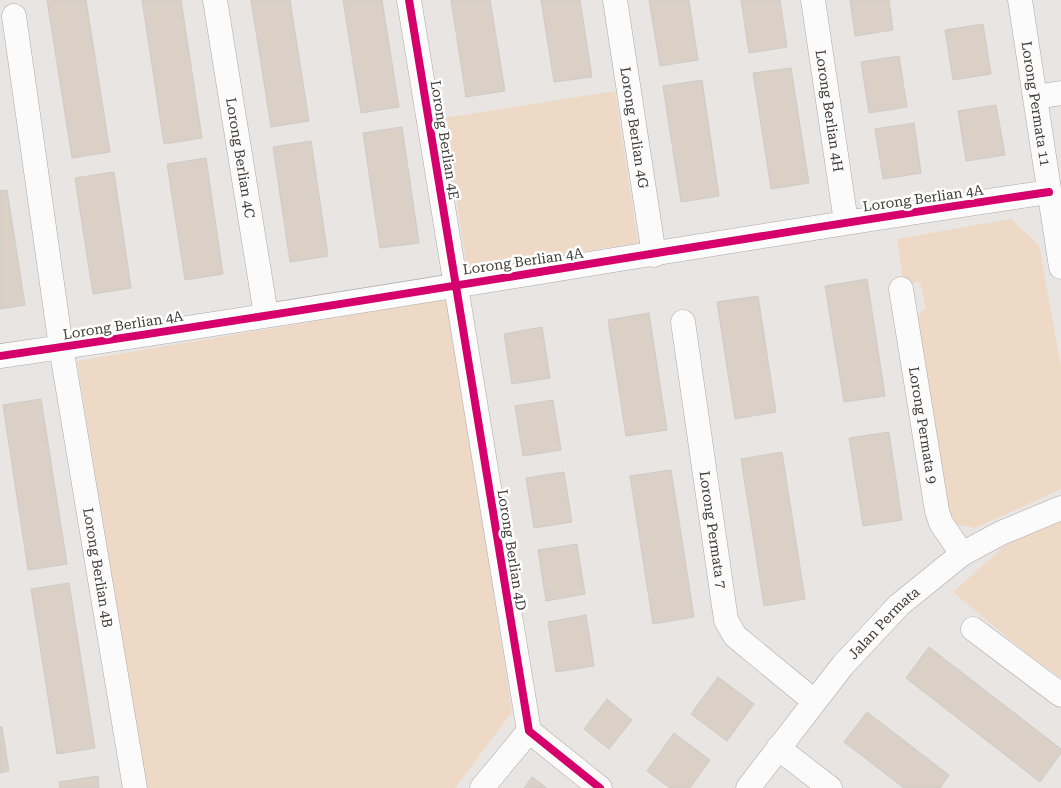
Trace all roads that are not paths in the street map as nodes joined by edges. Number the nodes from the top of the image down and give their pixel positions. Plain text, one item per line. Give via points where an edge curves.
1 (214, 0) edge
2 (409, 0) edge
3 (616, 0) edge
4 (813, 0) edge
5 (1020, 0) edge
6 (14, 16) dead end
7 (1061, 93) edge
8 (1035, 97) junction
9 (1050, 192) junction
10 (846, 222) junction
11 (654, 255) junction
12 (1061, 268) edge
13 (456, 284) junction
14 (901, 290) dead end
15 (266, 315) junction
16 (683, 322) dead end
17 (61, 347) junction
18 (0, 356) edge
19 (1061, 508) edge
20 (962, 554) junction
21 (972, 629) dead end
22 (1061, 695) edge
23 (814, 701) junction
24 (529, 731) junction
25 (778, 748) junction
26 (135, 788) edge
27 (482, 788) edge
28 (600, 788) edge
29 (748, 788) edge
30 (830, 788) edge

1 - 15 street, Lorong Berlian 4C
2 - 13 street, Lorong Berlian 4E
3 - 11 street, Lorong Berlian 4G
4 - 10 street, Lorong Berlian 4H
5 - 8 street, Lorong Permata 11
6 - 17 street, Lorong Berlian 4A
7 - 8 street
8 - 9 street, Lorong Permata 11
9 - 10 street, Lorong Berlian 4A
9 - 12 street, Lorong Permata 11
10 - 11 street, Lorong Berlian 4A
11 - 13 street, Lorong Berlian 4A
13 - 15 street, Lorong Berlian 4A
13 - 24 street, Lorong Berlian 4D
14 - 20 street, Lorong Permata 9 via 937,511
15 - 17 street, Lorong Berlian 4A
16 - 23 street, Lorong Permata 7 via 726,620 735,636
17 - 18 street, Lorong Berlian 4A
17 - 26 street, Lorong Berlian 4B
19 - 20 street, Jalan Permata via 1001,533
20 - 23 street, Jalan Permata via 898,605
21 - 22 street
23 - 25 street, Jalan Permata
24 - 27 street
24 - 28 street
25 - 29 street, Jalan Permata
25 - 30 street

